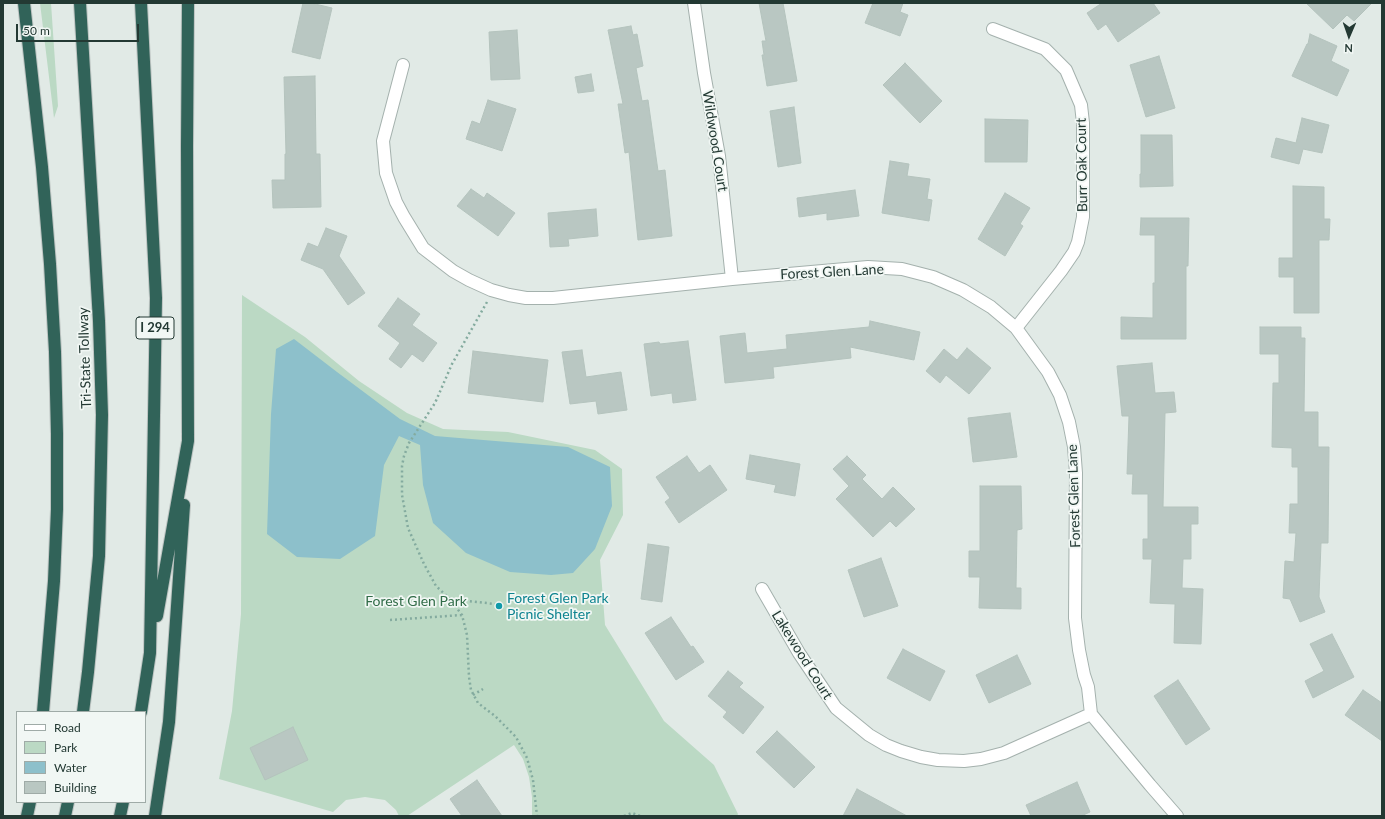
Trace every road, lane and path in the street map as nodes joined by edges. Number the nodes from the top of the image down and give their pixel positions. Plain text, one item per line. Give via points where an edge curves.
1 (24, 3) edge
2 (80, 3) edge
3 (141, 3) edge
4 (188, 3) edge
5 (694, 3) edge
6 (993, 29) dead end
7 (403, 65) dead end
8 (732, 279) junction
9 (491, 290) junction
10 (1016, 328) junction
11 (188, 441) junction
12 (762, 589) dead end
13 (450, 599) junction
14 (495, 604) dead end
15 (462, 615) junction
16 (390, 620) dead end
17 (150, 653) junction
18 (483, 689) dead end
19 (474, 695) junction
20 (43, 711) edge
21 (83, 711) edge
22 (141, 711) edge
23 (1091, 714) junction
24 (30, 803) edge
25 (68, 803) edge
26 (123, 803) edge
27 (27, 816) edge
28 (65, 816) edge
29 (120, 816) edge
30 (155, 816) edge
31 (537, 816) edge
32 (624, 816) edge
33 (640, 816) edge
34 (1177, 816) edge

1 - 20 highway via 42,167 55,352 57,509
2 - 21 highway, Tri-State Tollway via 100,321 102,415 99,556
3 - 17 highway, I 294 via 156,298
4 - 11 highway
5 - 8 street, Wildwood Court via 719,156
6 - 10 street, Burr Oak Court via 1045,49 1066,70 1081,105 1083,123 1083,217 1078,242 1061,271
7 - 9 street, Forest Glen Lane via 383,141 386,173 396,202 423,248 453,271
8 - 9 street, Forest Glen Lane via 553,298 526,298
8 - 10 street, Forest Glen Lane via 868,267 902,269 933,277 963,290 991,307
9 - 13 path via 486,304 452,364 435,403 409,443 402,466 402,495 408,528 436,586
10 - 23 street, Forest Glen Lane via 1048,372 1060,395 1071,428 1076,473 1075,618 1078,650 1088,687
11 - 17 highway
11 - 30 highway via 169,722
12 - 23 street, Lakewood Court via 798,653 836,708 869,735 901,751 938,760 981,759 1012,750
13 - 14 path
13 - 15 path
15 - 16 path
15 - 19 path via 467,635 469,677
17 - 22 highway, I 294
18 - 19 path
19 - 31 path via 478,703 516,737 528,758
23 - 34 street
24 - 27 highway
25 - 28 highway
26 - 29 highway
32 - 33 path via 632,813

